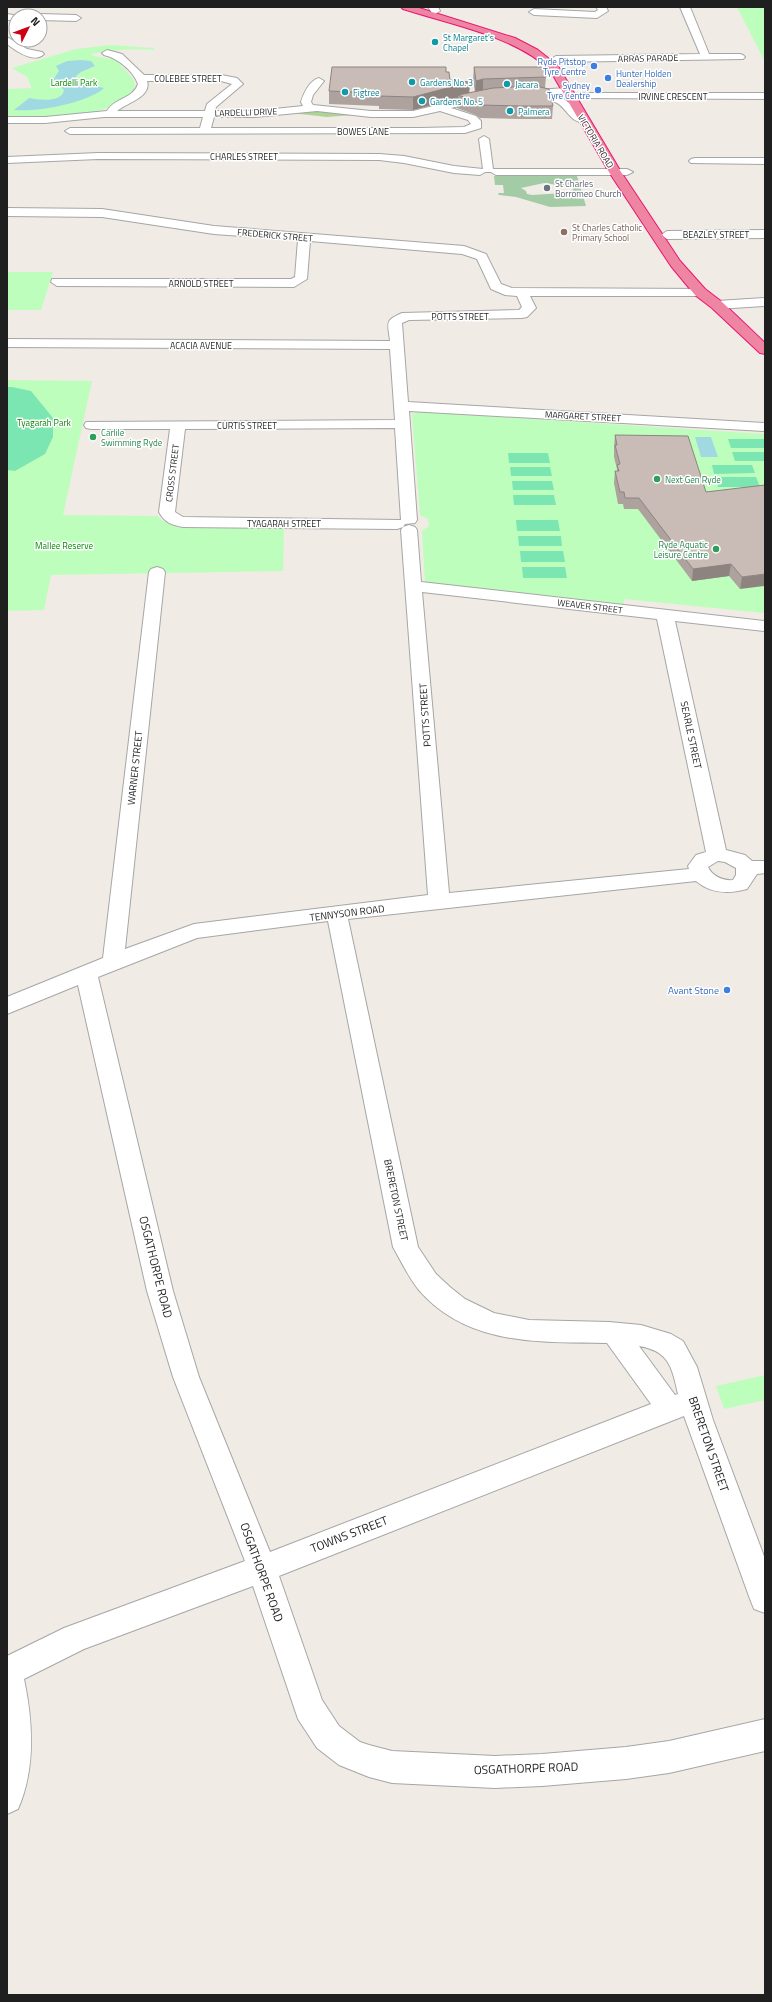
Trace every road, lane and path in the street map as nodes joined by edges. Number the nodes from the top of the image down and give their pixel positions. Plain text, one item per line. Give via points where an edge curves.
1 (406, 7) edge
2 (421, 7) edge
3 (601, 7) edge
4 (685, 7) edge
5 (434, 9) edge
6 (534, 12) dead end
7 (48, 17) edge
8 (76, 18) dead end
9 (7, 40) edge
10 (106, 53) dead end
11 (38, 54) dead end
12 (740, 57) dead end
13 (706, 58) junction
14 (556, 59) junction
15 (141, 78) junction
16 (319, 81) dead end
17 (567, 90) junction
18 (503, 95) junction
19 (580, 96) junction
20 (765, 96) edge
21 (309, 108) junction
22 (441, 108) junction
23 (110, 114) junction
24 (208, 114) junction
25 (7, 120) edge
26 (583, 120) junction
27 (70, 131) dead end
28 (205, 131) junction
29 (484, 139) dead end
30 (7, 160) edge
31 (765, 161) edge
32 (695, 162) dead end
33 (488, 171) junction
34 (621, 172) junction
35 (7, 212) edge
36 (765, 234) edge
37 (667, 235) junction
38 (304, 237) junction
39 (57, 282) dead end
40 (522, 292) junction
41 (700, 292) junction
42 (765, 302) edge
43 (723, 304) junction
44 (765, 337) edge
45 (7, 344) edge
46 (396, 345) junction
47 (765, 350) edge
48 (401, 406) junction
49 (402, 424) junction
50 (91, 425) dead end
51 (178, 425) junction
52 (765, 427) edge
53 (172, 519) joint
54 (405, 524) junction
55 (157, 572) dead end
56 (415, 586) junction
57 (665, 615) junction
58 (765, 626) edge
59 (717, 856) junction
60 (755, 867) edge
61 (700, 874) junction
62 (439, 901) junction
63 (337, 915) junction
64 (113, 963) junction
65 (86, 973) junction
66 (7, 1006) edge
67 (614, 1333) junction
68 (682, 1404) junction
69 (262, 1568) junction
70 (765, 1598) edge
71 (7, 1671) edge
72 (765, 1735) edge
73 (7, 1798) edge

1 - 17 highway, VICTORIA ROAD via 525,46 554,68
2 - 5 highway, VICTORIA ROAD
3 - 6 street via 603,11 597,15
4 - 13 street
5 - 14 highway, VICTORIA ROAD via 530,43
7 - 8 street
9 - 11 street via 24,52
10 - 15 street via 119,56
12 - 13 street, ARRAS PARADE
13 - 14 street, ARRAS PARADE
14 - 19 highway, VICTORIA ROAD via 563,66
15 - 23 street via 141,90 114,108
15 - 24 street, COLEBEE STREET via 216,78 236,81 237,86 211,106
16 - 21 street via 308,95 306,102
17 - 18 street, LARDELLI DRIVE via 549,94
17 - 26 highway, VICTORIA ROAD
18 - 22 street, LARDELLI DRIVE via 483,96
18 - 26 street, LARDELLI DRIVE via 554,98 564,102 569,110
19 - 20 street, IRVINE CRESCENT
19 - 34 highway, VICTORIA ROAD
21 - 22 street, LARDELLI DRIVE via 371,114 419,113
21 - 24 street, LARDELLI DRIVE via 259,114
22 - 28 street, BOWES LANE via 472,118 477,126 465,130 420,131
23 - 24 street, LARDELLI DRIVE
23 - 25 street, LARDELLI DRIVE via 46,120
24 - 28 street
26 - 34 highway, VICTORIA ROAD
27 - 28 street, BOWES LANE
29 - 33 street
30 - 33 street, CHARLES STREET via 98,156 379,157 408,160 452,170
31 - 32 street
33 - 34 street, CHARLES STREET
34 - 37 highway, VICTORIA ROAD
34 - 41 highway, VICTORIA ROAD via 675,263
35 - 38 street, FREDERICK STREET via 102,213 203,229
36 - 37 street, BEAZLEY STREET
37 - 43 highway, VICTORIA ROAD via 716,292
38 - 39 street, ARNOLD STREET via 301,279 294,283
38 - 40 street, FREDERICK STREET via 470,251 484,259 498,287 506,291
40 - 41 street
40 - 46 street, POTTS STREET via 529,308 527,312 518,315 398,318 394,322
41 - 43 highway, VICTORIA ROAD
42 - 43 street
43 - 44 highway, VICTORIA ROAD
43 - 47 highway, VICTORIA ROAD
45 - 46 street, ACACIA AVENUE
46 - 48 street, POTTS STREET
48 - 49 street, POTTS STREET
48 - 52 street, MARGARET STREET
49 - 51 street, CURTIS STREET
49 - 54 street, POTTS STREET
50 - 51 street, CURTIS STREET
51 - 53 street, CROSS STREET via 168,512
53 - 54 street, TYAGARAH STREET via 186,522
54 - 56 street, POTTS STREET
55 - 64 street, WARNER STREET
56 - 57 street, WEAVER STREET
56 - 62 street, POTTS STREET
57 - 58 street, WEAVER STREET
57 - 59 street, SEARLE STREET
59 - 60 street via 729,857
59 - 61 street via 705,859 699,865
60 - 61 street via 742,882 730,886 717,885 707,881
61 - 62 street, TENNYSON ROAD
62 - 63 street, TENNYSON ROAD
63 - 64 street, TENNYSON ROAD via 194,931
63 - 67 street, BRERETON STREET via 406,1247 421,1275 447,1301 489,1323 530,1331
64 - 65 street, TENNYSON ROAD
65 - 66 street, TENNYSON ROAD
65 - 69 street, OSGATHORPE ROAD via 160,1291 186,1377
67 - 68 street, BRERETON STREET
67 - 68 street, BRERETON STREET via 655,1339 674,1350 681,1359
68 - 69 street, TOWNS STREET
68 - 70 street, BRERETON STREET
69 - 71 street, TOWNS STREET via 75,1638
69 - 72 street, OSGATHORPE ROAD via 309,1708 328,1736 350,1754 369,1761 392,1767 495,1772 542,1770 669,1757
71 - 73 street via 15,1709 16,1749

